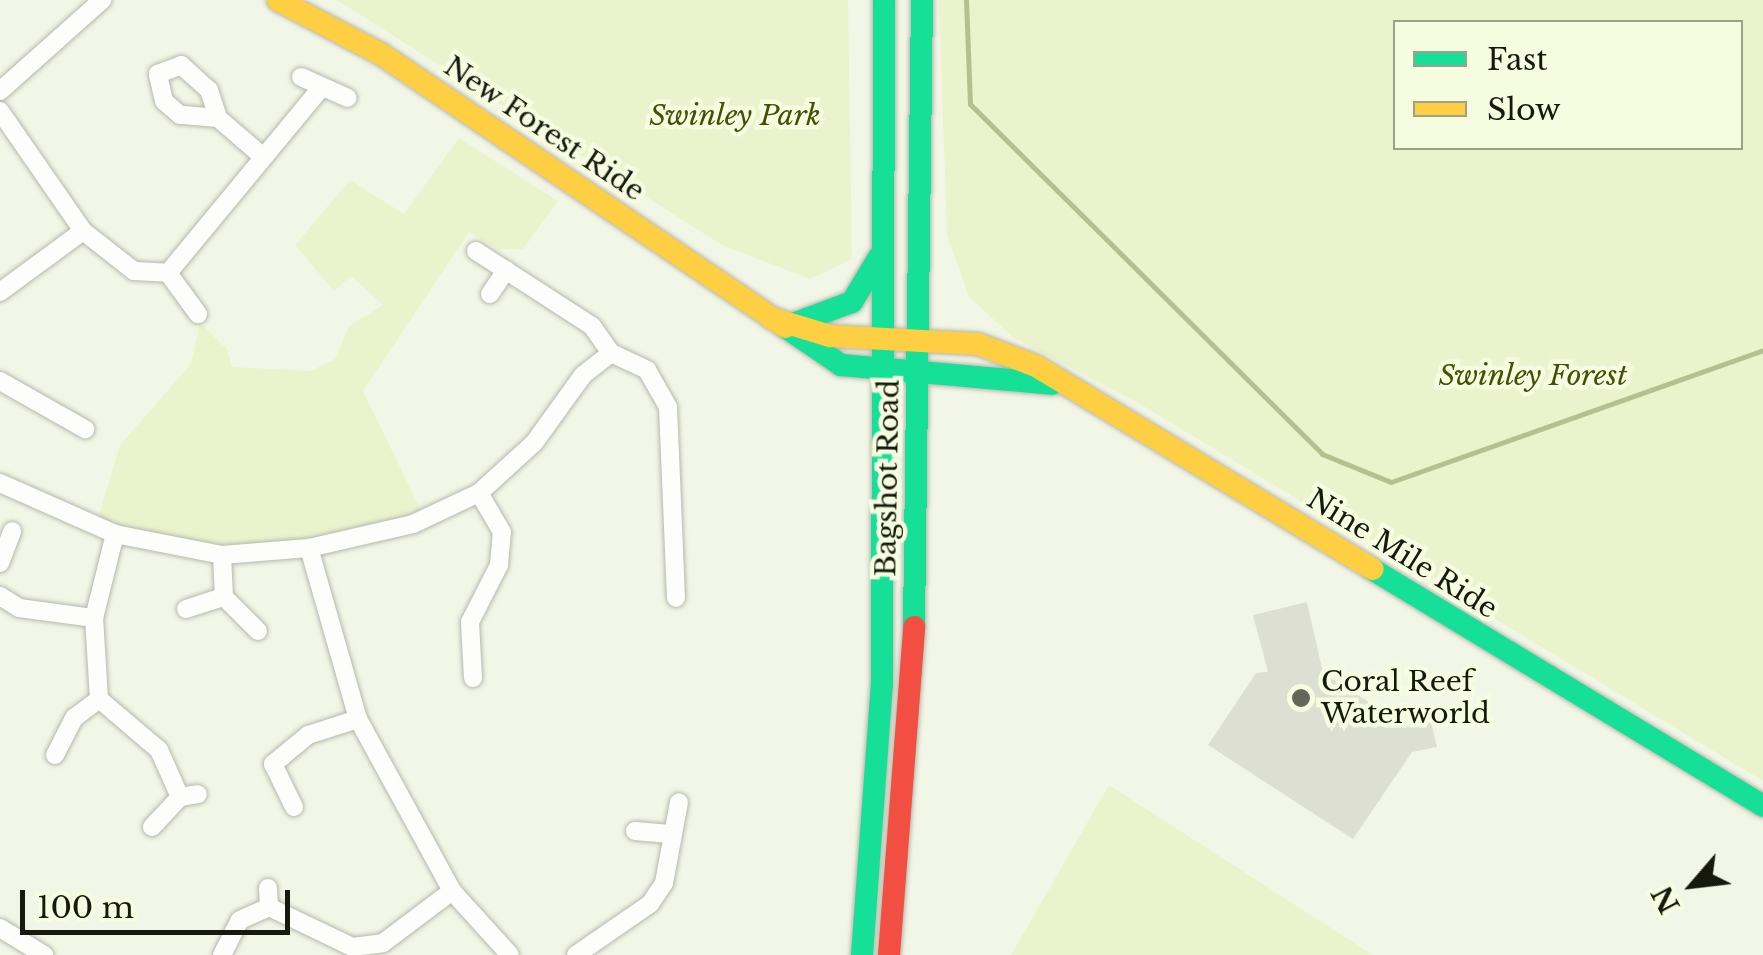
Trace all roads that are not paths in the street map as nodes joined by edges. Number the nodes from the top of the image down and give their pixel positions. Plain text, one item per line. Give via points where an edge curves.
1 (102, 0) edge
2 (278, 0) edge
3 (910, 0) edge
4 (922, 0) edge
5 (883, 9) edge
6 (301, 78) dead end
7 (320, 88) junction
8 (0, 92) edge
9 (348, 98) dead end
10 (0, 111) edge
11 (218, 118) dead end
12 (262, 156) junction
13 (83, 231) junction
14 (476, 251) dead end
15 (881, 251) junction
16 (506, 270) junction
17 (168, 272) junction
18 (0, 292) edge
19 (490, 294) dead end
20 (198, 314) dead end
21 (780, 322) junction
22 (904, 339) junction
23 (612, 353) junction
24 (896, 372) junction
25 (0, 381) edge
26 (1066, 387) junction
27 (85, 430) dead end
28 (0, 482) edge
29 (480, 492) junction
30 (12, 530) dead end
31 (114, 534) junction
32 (309, 548) junction
33 (222, 555) junction
34 (0, 563) edge
35 (0, 596) edge
36 (224, 597) junction
37 (676, 598) dead end
38 (186, 609) dead end
39 (94, 618) junction
40 (258, 631) dead end
41 (473, 678) dead end
42 (100, 699) junction
43 (358, 719) junction
44 (55, 754) dead end
45 (1704, 777) junction
46 (679, 802) dead end
47 (1763, 806) edge
48 (294, 807) dead end
49 (1763, 825) edge
50 (152, 828) dead end
51 (635, 831) dead end
52 (670, 834) junction
53 (452, 890) junction
54 (0, 928) edge
55 (351, 951) edge
56 (44, 955) edge
57 (222, 955) edge
58 (510, 955) edge
59 (576, 955) edge
60 (862, 955) edge
61 (889, 955) edge

1 - 8 street
2 - 21 main road, New Forest Ride via 380,54
3 - 22 main road
4 - 22 main road, Bagshot Road
5 - 15 main road, Bagshot Road
6 - 7 street
7 - 9 street
7 - 12 street
10 - 13 street
11 - 12 street
12 - 17 street
13 - 17 street via 134,271
13 - 18 street
14 - 16 street
15 - 21 main road via 852,302
15 - 22 main road, Bagshot Road
16 - 19 street
16 - 23 street via 592,326
17 - 20 street
21 - 22 main road, New Forest Ride
21 - 24 main road, New Forest Ride via 840,364
22 - 24 main road, Bagshot Road
22 - 24 main road, Bagshot Road
22 - 26 main road, Nine Mile Ride via 1013,355
23 - 29 street via 582,374 534,443
23 - 37 street via 647,370 668,406
24 - 26 main road, Nine Mile Ride via 990,373
24 - 60 main road, Bagshot Road
24 - 61 main road, Bagshot Road via 913,702
25 - 27 street
26 - 45 main road, Nine Mile Ride
28 - 31 street
29 - 32 street via 414,524
29 - 41 street via 502,532 499,565 470,622
30 - 34 street
31 - 33 street
31 - 39 street
32 - 33 street
32 - 43 street
33 - 36 street
35 - 39 street via 19,608
36 - 38 street
36 - 40 street
39 - 42 street
42 - 44 street via 74,718
42 - 50 street via 159,750 189,796
43 - 48 street via 308,734 273,764
43 - 53 street
45 - 47 main road, Nine Mile Ride
45 - 49 main road, Nine Mile Ride
46 - 52 street
51 - 52 street
52 - 59 street via 664,882 650,904
53 - 55 street via 383,942
53 - 58 street
54 - 56 street
55 - 57 street via 269,897 240,920

